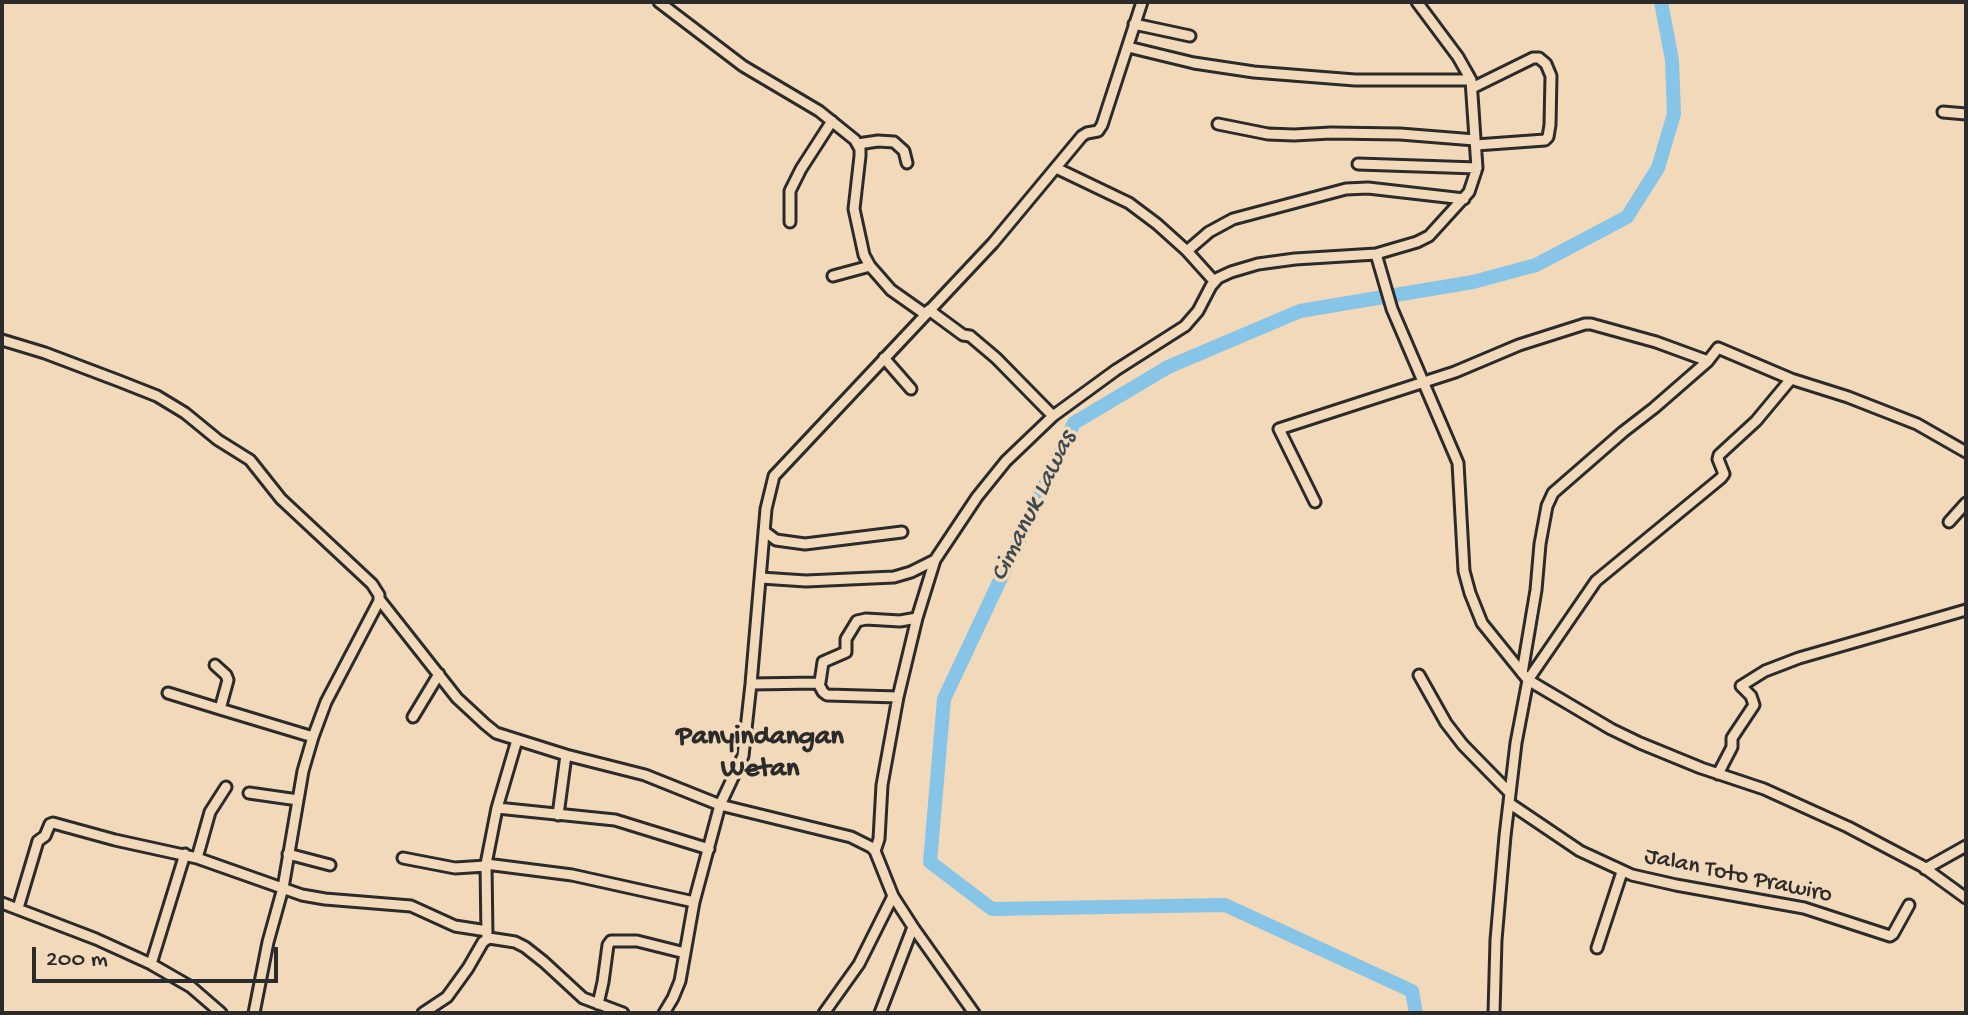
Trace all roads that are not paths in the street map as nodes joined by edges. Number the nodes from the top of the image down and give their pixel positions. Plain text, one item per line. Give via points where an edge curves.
1 (659, 2) edge
2 (1142, 2) edge
3 (1417, 2) edge
4 (1134, 24) junction
5 (1190, 36) dead end
6 (1128, 47) junction
7 (1471, 84) junction
8 (1943, 112) dead end
9 (1966, 114) edge
10 (832, 121) junction
11 (1218, 124) dead end
12 (1475, 142) junction
13 (858, 144) junction
14 (907, 163) dead end
15 (1358, 164) dead end
16 (1056, 168) junction
17 (1477, 168) junction
18 (1464, 199) junction
19 (790, 222) dead end
20 (1187, 251) junction
21 (1376, 254) junction
22 (870, 266) junction
23 (833, 276) dead end
24 (1214, 281) junction
25 (927, 312) junction
26 (2, 340) edge
27 (884, 358) junction
28 (1708, 361) junction
29 (1791, 379) junction
30 (1423, 382) junction
31 (911, 389) dead end
32 (1053, 416) junction
33 (1966, 452) edge
34 (1315, 502) dead end
35 (1966, 503) edge
36 (1949, 522) dead end
37 (764, 531) junction
38 (902, 532) dead end
39 (935, 560) junction
40 (761, 578) junction
41 (379, 599) junction
42 (1966, 610) edge
43 (917, 618) junction
44 (215, 665) dead end
45 (439, 674) junction
46 (1419, 675) dead end
47 (1525, 676) junction
48 (818, 683) junction
49 (751, 684) junction
50 (168, 693) dead end
51 (898, 697) junction
52 (220, 709) junction
53 (413, 717) dead end
54 (313, 737) junction
55 (517, 740) junction
56 (566, 755) junction
57 (1718, 774) junction
58 (226, 787) dead end
59 (249, 793) dead end
60 (1509, 798) junction
61 (298, 800) junction
62 (720, 805) junction
63 (497, 808) junction
64 (558, 815) junction
65 (1966, 846) edge
66 (709, 849) junction
67 (875, 851) junction
68 (185, 854) junction
69 (288, 854) junction
70 (197, 858) junction
71 (403, 858) dead end
72 (330, 865) dead end
73 (486, 865) junction
74 (1925, 869) junction
75 (1622, 872) junction
76 (283, 888) junction
77 (893, 896) junction
78 (1966, 898) edge
79 (694, 902) junction
80 (2, 903) edge
81 (1909, 905) dead end
82 (18, 908) junction
83 (913, 927) junction
84 (487, 935) junction
85 (1597, 948) dead end
86 (685, 953) junction
87 (151, 964) junction
88 (598, 1004) junction
89 (221, 1013) edge
90 (254, 1013) edge
91 (423, 1013) edge
92 (623, 1013) edge
93 (664, 1013) edge
94 (824, 1013) edge
95 (880, 1013) edge
96 (974, 1013) edge
97 (1494, 1013) edge

1 - 10 street via 743,66
2 - 4 street
3 - 7 street
4 - 5 street
4 - 6 street
6 - 7 street via 1254,72
6 - 16 street via 1100,128 1082,136
7 - 12 street
7 - 12 street via 1533,58 1546,64 1551,76 1545,140
8 - 9 street
10 - 13 street
10 - 19 street via 791,188
11 - 12 street via 1268,134 1400,134
12 - 17 street
13 - 14 street via 894,142
13 - 22 street via 854,209
15 - 17 street
16 - 20 street via 1129,203
16 - 25 street
17 - 18 street
18 - 20 street via 1346,189 1233,219
18 - 21 street via 1429,236
20 - 24 street
21 - 24 street via 1258,264
21 - 30 street
22 - 23 street
22 - 25 street via 891,290
24 - 32 street via 1185,326
25 - 27 street
25 - 32 street via 970,336
26 - 41 street via 157,396 185,413 250,460 281,499 372,584
27 - 31 street
27 - 37 street via 777,472
28 - 29 street via 1718,348
28 - 30 street via 1585,324
28 - 47 street via 1553,493 1540,544
29 - 33 street via 1913,422
29 - 47 street via 1719,455 1721,478 1596,581
30 - 34 street via 1279,429
30 - 47 street via 1458,463 1470,593 1482,623
32 - 39 street via 1006,461
35 - 36 street
37 - 38 street via 776,540 805,544
37 - 40 street
39 - 40 street via 894,577
39 - 43 street
40 - 49 street
41 - 45 street
41 - 54 street
42 - 57 street via 1799,658 1741,686 1754,705 1732,738
43 - 48 street via 857,621 846,639 846,652 823,662
43 - 51 street
44 - 52 street via 228,680
45 - 53 street
45 - 55 street via 485,724
46 - 60 street, Jalan Toto Prawiro via 1446,723
47 - 57 street via 1611,729
47 - 60 street
48 - 49 street
48 - 51 street via 827,695
49 - 62 street via 743,756
50 - 52 street
51 - 67 street
52 - 54 street
54 - 61 street
55 - 56 street
55 - 63 street
56 - 62 street via 645,775
56 - 64 street
57 - 74 street via 1776,794
58 - 70 street via 210,812
59 - 61 street
60 - 75 street, Jalan Toto Prawiro via 1580,851
60 - 97 street
61 - 69 street
62 - 66 street
62 - 67 street via 851,837
63 - 64 street
63 - 73 street
64 - 66 street via 615,820
65 - 74 street
66 - 79 street
67 - 77 street
68 - 70 street
68 - 82 street via 52,823 38,841
68 - 87 street
69 - 72 street
69 - 76 street
70 - 76 street
71 - 73 street via 466,869
73 - 79 street via 572,875
73 - 84 street
74 - 78 street
75 - 81 street, Jalan Toto Prawiro via 1804,908 1890,936
75 - 85 street
76 - 84 street via 325,899 411,906
76 - 90 street
77 - 83 street
77 - 94 street via 859,964
79 - 86 street
80 - 82 street
82 - 87 street
83 - 95 street
83 - 96 street
84 - 88 street via 525,947 575,993
84 - 91 street via 447,997
86 - 88 street via 637,941 611,941
86 - 93 street via 680,981
87 - 89 street via 191,987
88 - 92 street

